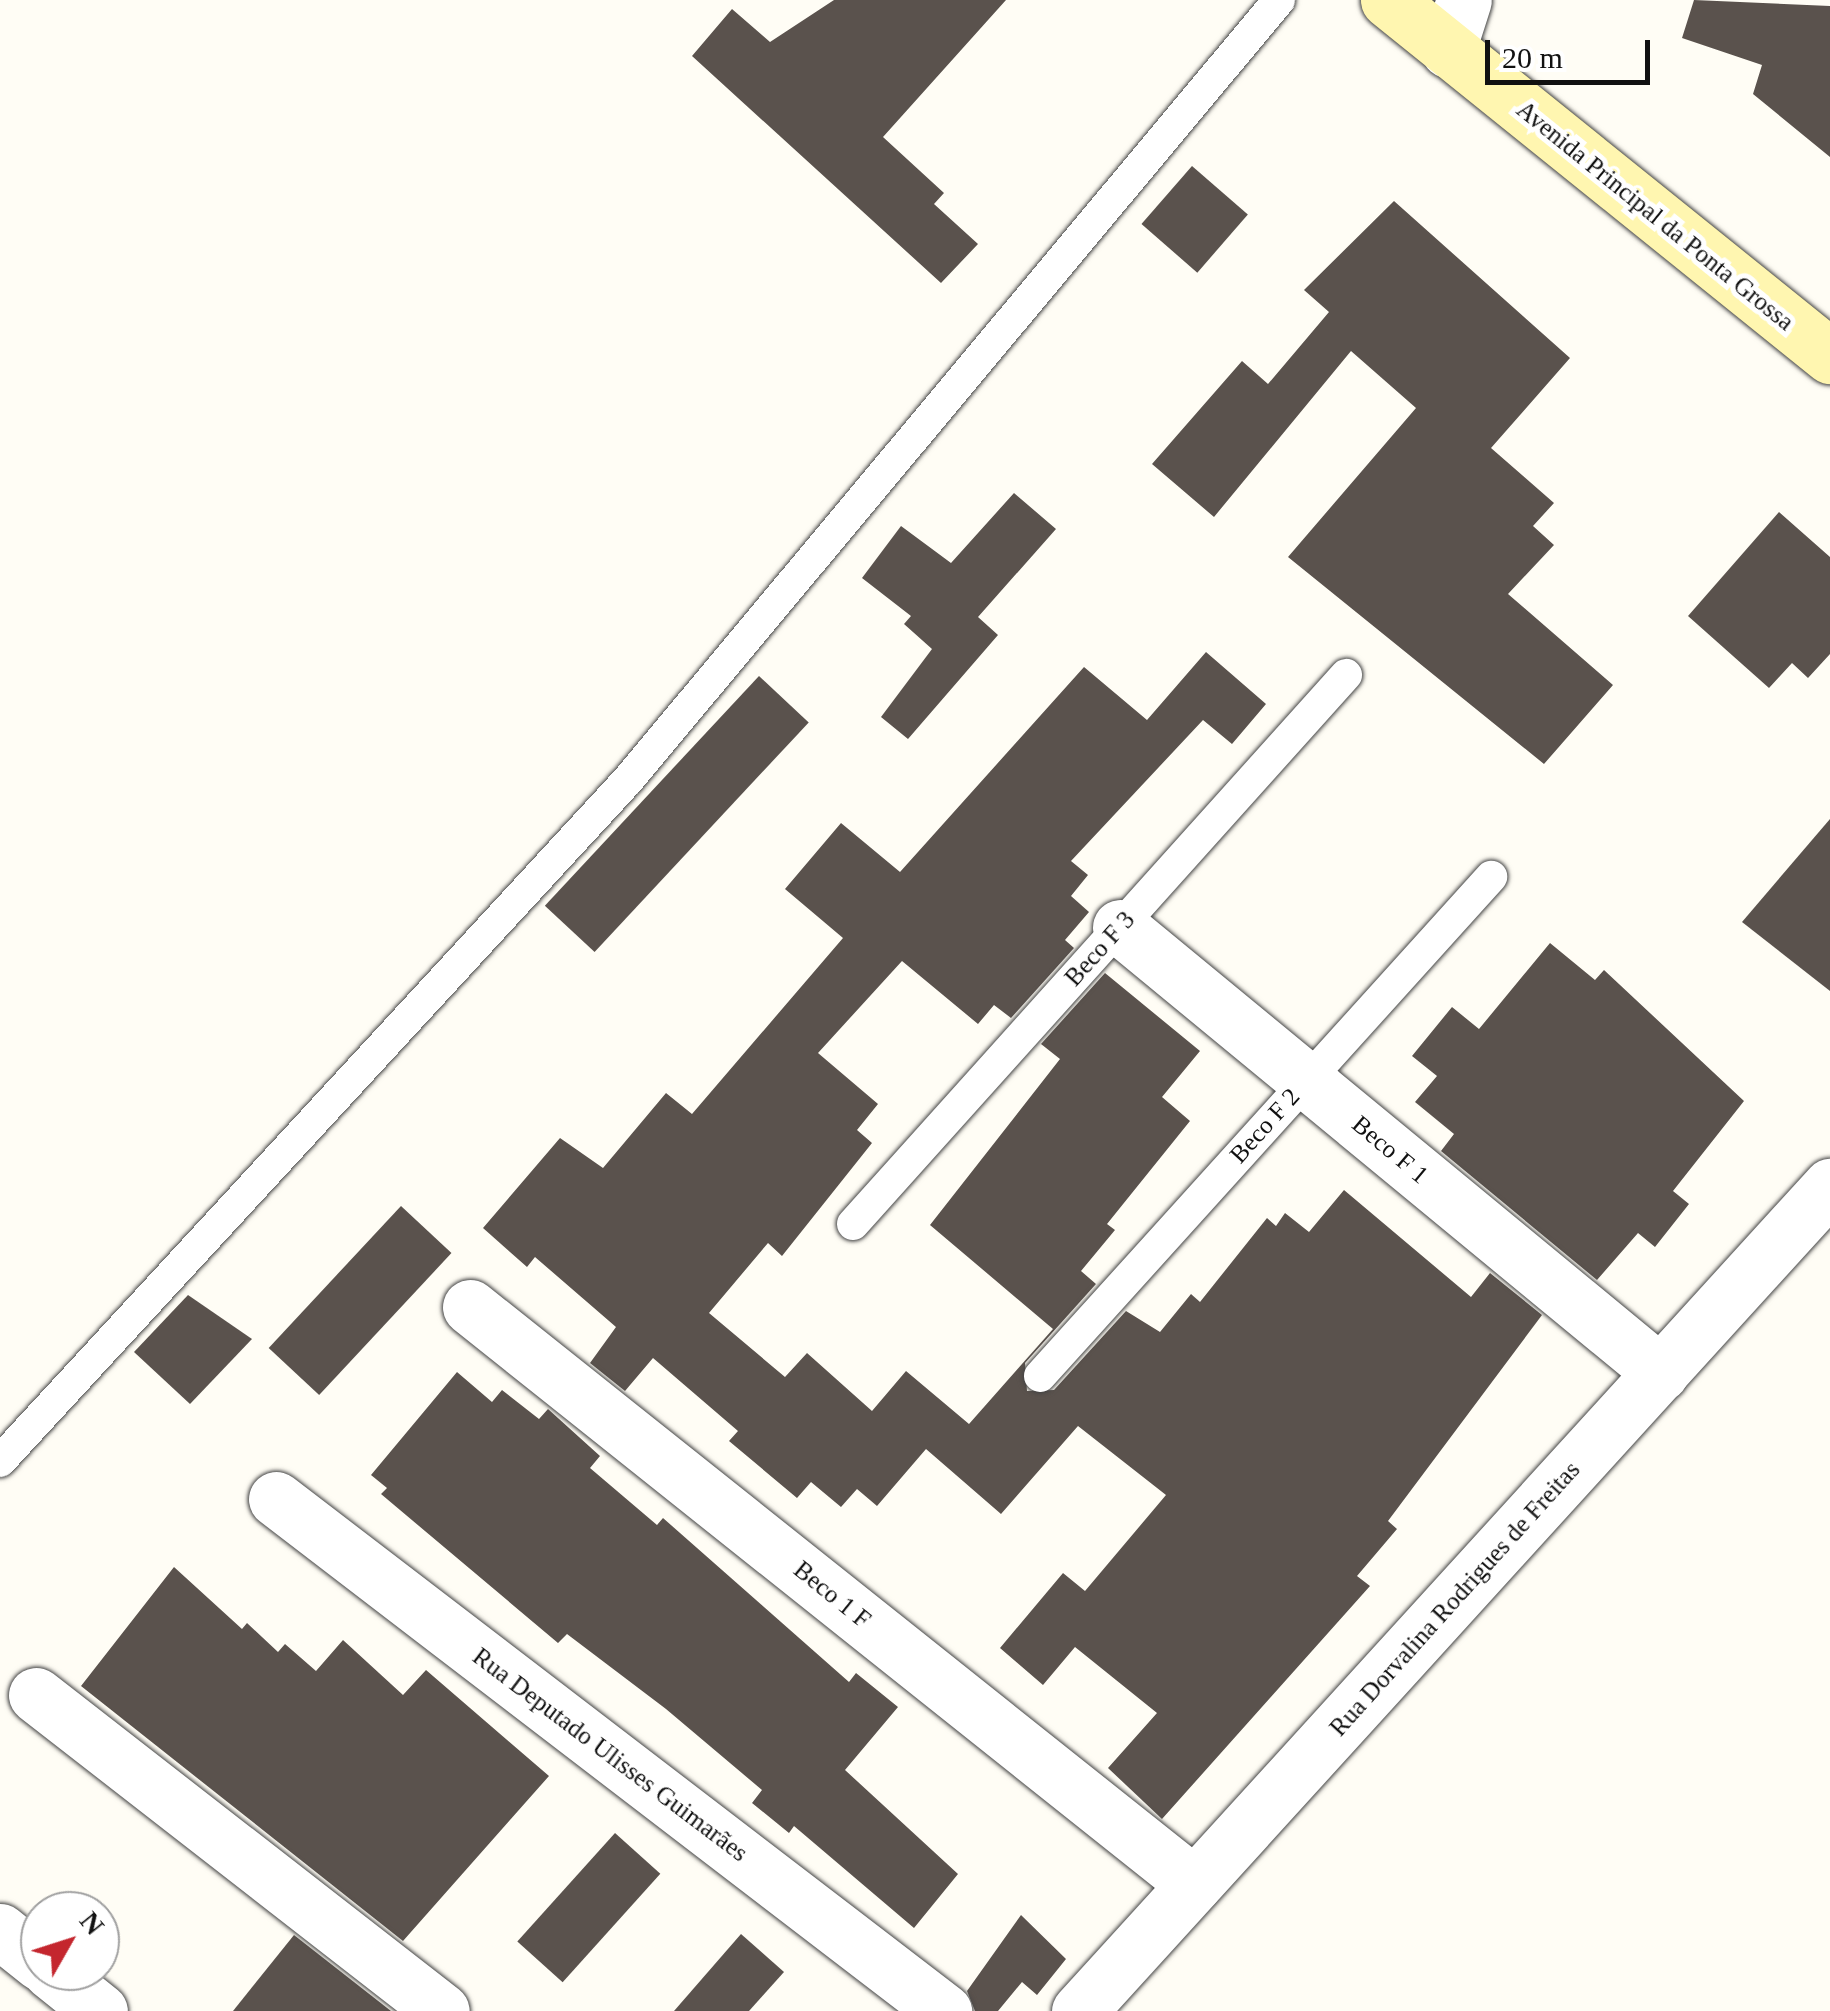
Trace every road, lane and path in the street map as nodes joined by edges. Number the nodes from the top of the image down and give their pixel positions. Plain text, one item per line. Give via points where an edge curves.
1 (1278, 0) edge
2 (1388, 0) edge
3 (1456, 25) edge
4 (1830, 356) edge
5 (1346, 675) dead end
6 (1490, 877) dead end
7 (1120, 927) junction
8 (1306, 1080) junction
9 (1830, 1186) edge
10 (854, 1224) dead end
11 (470, 1307) dead end
12 (1661, 1373) junction
13 (1040, 1376) dead end
14 (0, 1461) edge
15 (276, 1498) dead end
16 (36, 1696) dead end
17 (1194, 1884) junction
18 (0, 1931) edge
19 (20, 1947) edge
20 (75, 1991) edge
21 (100, 2011) edge
22 (442, 2011) edge
23 (944, 2011) edge
24 (1079, 2011) edge

1 - 14 lane via 628,780
2 - 3 main road, Avenida Principal da Ponta Grossa
3 - 4 main road, Avenida Principal da Ponta Grossa
5 - 7 lane, Beco F 3
6 - 8 lane, Beco F 2
7 - 8 street, Beco F 1
7 - 10 lane, Beco F 3
8 - 12 street, Beco F 1
8 - 13 lane, Beco F 2
9 - 12 street, Rua Dorvalina Rodrigues de Freitas
11 - 17 street, Beco 1 F
12 - 17 street, Rua Dorvalina Rodrigues de Freitas
15 - 23 street, Rua Deputado Ulisses Guimarães
16 - 22 street
17 - 24 street, Rua Dorvalina Rodrigues de Freitas
18 - 19 street
20 - 21 street

